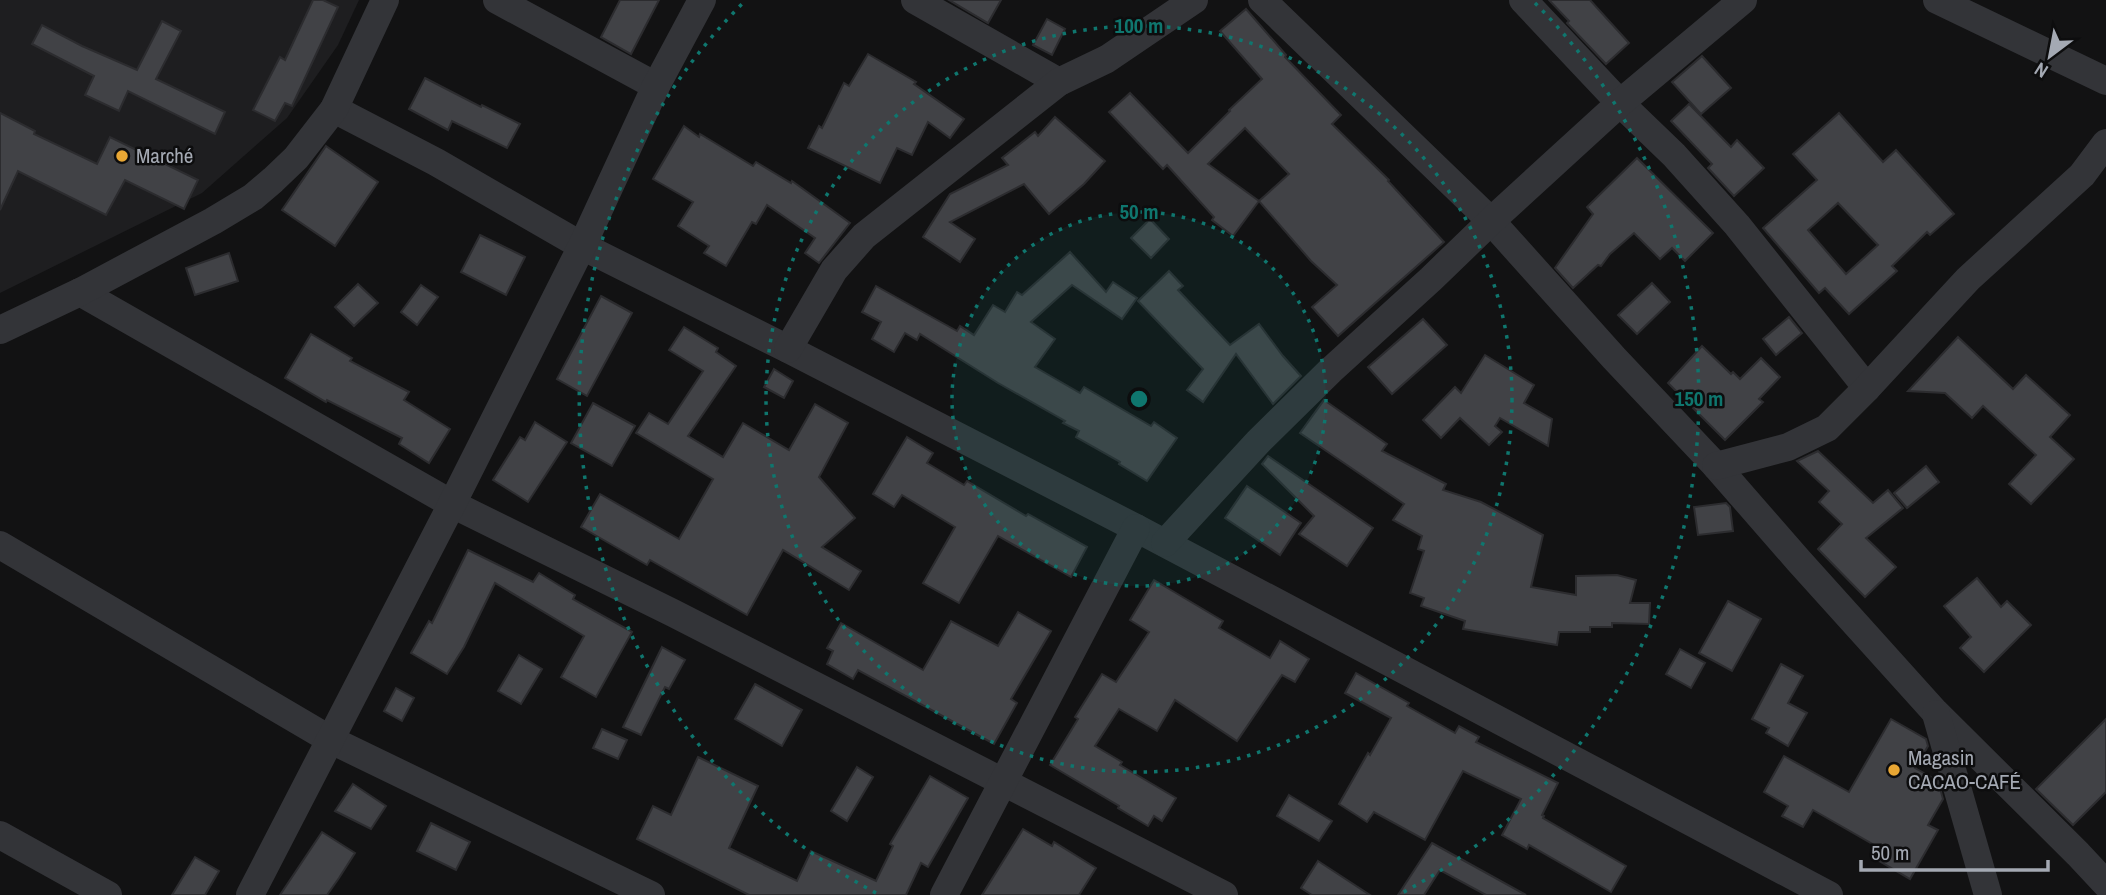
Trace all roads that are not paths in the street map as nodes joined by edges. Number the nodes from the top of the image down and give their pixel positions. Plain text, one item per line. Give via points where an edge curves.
1 (385, 0) edge
2 (497, 0) edge
3 (702, 0) edge
4 (915, 0) edge
5 (1194, 0) edge
6 (1262, 0) edge
7 (1523, 0) edge
8 (1743, 0) edge
9 (1937, 0) edge
10 (2106, 81) edge
11 (1059, 82) junction
12 (656, 86) junction
13 (1620, 103) junction
14 (334, 109) junction
15 (2106, 142) edge
16 (1491, 221) junction
17 (582, 246) junction
18 (80, 292) junction
19 (0, 330) edge
20 (788, 349) junction
21 (1867, 388) junction
22 (1716, 467) junction
23 (452, 504) junction
24 (1136, 528) junction
25 (1165, 543) junction
26 (0, 545) edge
27 (1935, 712) junction
28 (331, 740) junction
29 (1004, 783) junction
30 (0, 835) edge
31 (2106, 884) edge
32 (108, 895) edge
33 (250, 895) edge
34 (651, 895) edge
35 (944, 895) edge
36 (1224, 895) edge
37 (1829, 895) edge
38 (1988, 895) edge

1 - 14 street
2 - 12 street
3 - 12 street
4 - 11 street
5 - 11 street via 1107,59
6 - 16 street
7 - 13 street
8 - 13 street
9 - 10 street
11 - 20 street via 864,236 834,270
12 - 17 street
13 - 16 street
13 - 21 street via 1737,225
14 - 17 street
14 - 18 street via 296,158 253,197
15 - 21 street via 2082,175 1968,279
16 - 22 street
16 - 25 street via 1258,442
17 - 20 street
17 - 23 street
18 - 19 street
18 - 23 street
20 - 24 street
21 - 22 street via 1827,428 1788,447
22 - 27 street
23 - 28 street
23 - 29 street
24 - 25 street
24 - 29 street
25 - 37 street
26 - 28 street
27 - 31 street
27 - 38 street
28 - 33 street
28 - 34 street
29 - 35 street
29 - 36 street
30 - 32 street

